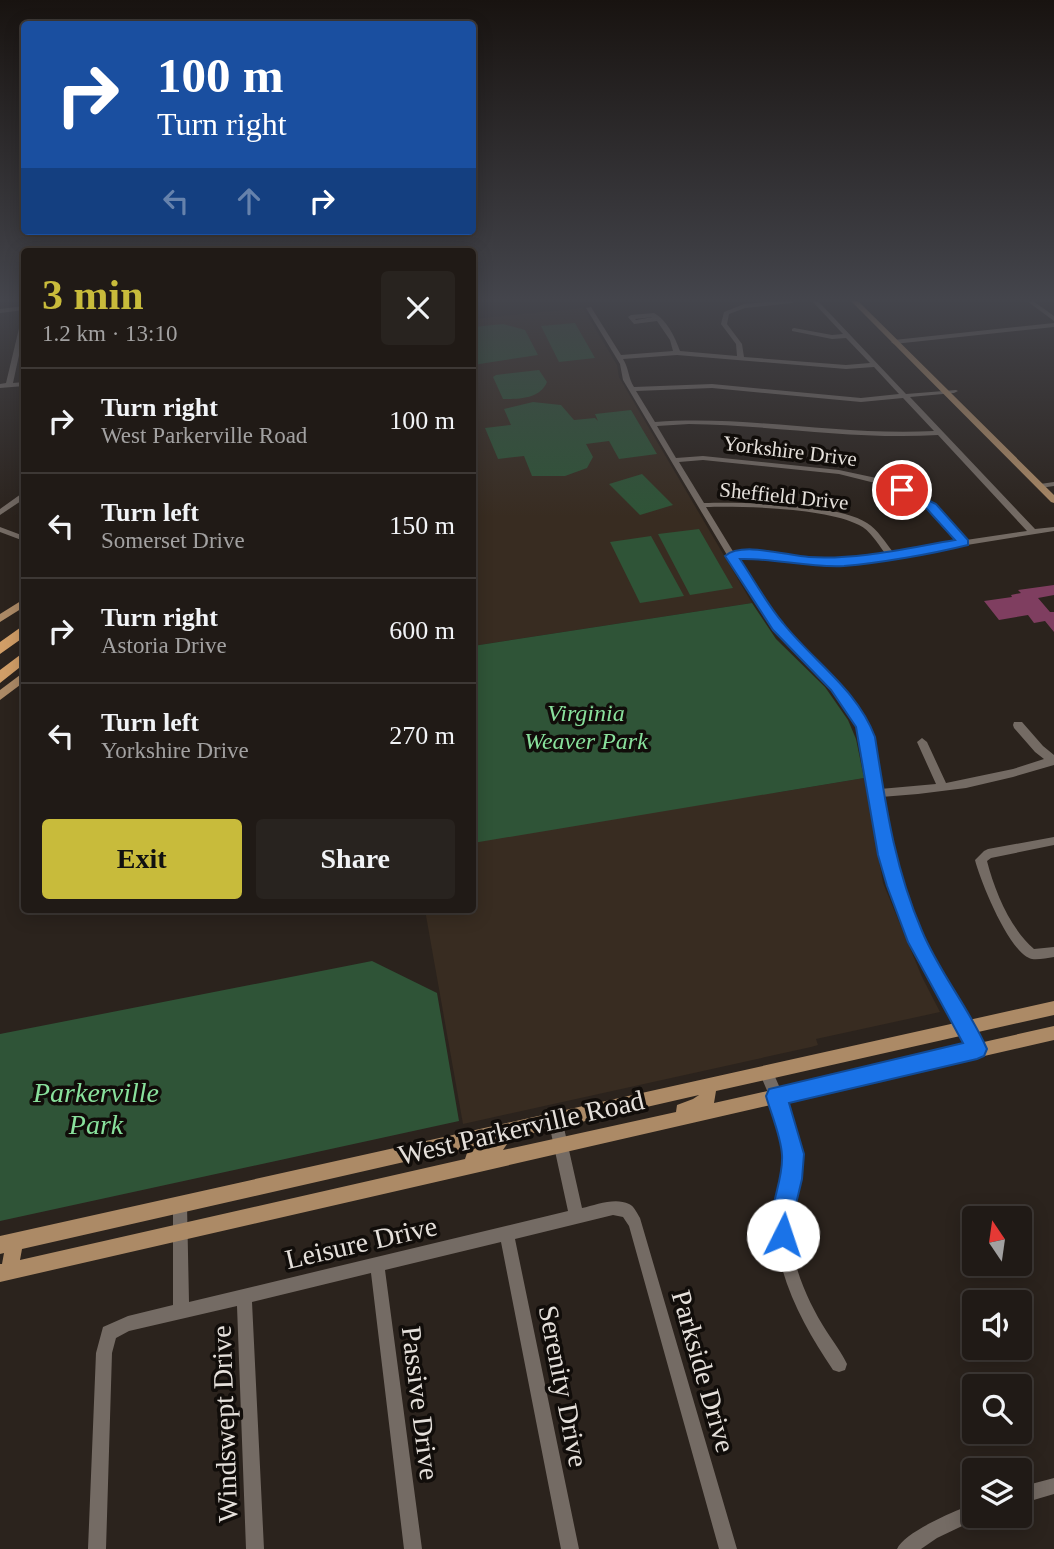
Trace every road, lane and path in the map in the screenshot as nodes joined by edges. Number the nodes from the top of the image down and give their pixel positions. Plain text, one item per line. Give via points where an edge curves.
1 (12, 373) edge
2 (626, 373) edge
3 (885, 373) edge
4 (931, 373) edge
5 (21, 384) edge
6 (9, 385) junction
7 (0, 386) edge
8 (632, 389) junction
9 (950, 392) junction
10 (906, 397) junction
11 (653, 424) junction
12 (941, 433) junction
13 (674, 460) junction
14 (911, 485) dead end
15 (1049, 486) edge
16 (902, 490) junction
17 (21, 498) edge
18 (1054, 500) edge
19 (701, 505) junction
20 (0, 513) edge
21 (0, 529) edge
22 (1054, 530) edge
23 (1033, 533) junction
24 (21, 538) edge
25 (964, 542) junction
26 (891, 555) junction
27 (731, 556) junction
28 (21, 604) edge
29 (0, 620) edge
30 (21, 622) edge
31 (21, 632) edge
32 (0, 637) edge
33 (0, 649) edge
34 (21, 650) edge
35 (21, 660) edge
36 (0, 668) edge
37 (0, 678) edge
38 (21, 678) edge
39 (0, 696) edge
40 (1018, 725) dead end
41 (922, 742) dead end
42 (1053, 761) edge
43 (942, 786) junction
44 (876, 793) junction
45 (1054, 841) edge
46 (1054, 952) edge
47 (1054, 1007) edge
48 (964, 1027) junction
49 (1054, 1033) edge
50 (977, 1049) junction
51 (766, 1072) junction
52 (709, 1085) junction
53 (776, 1096) junction
54 (555, 1119) junction
55 (630, 1129) junction
56 (499, 1132) junction
57 (562, 1145) junction
58 (420, 1177) junction
59 (180, 1205) junction
60 (627, 1210) joint
61 (577, 1217) junction
62 (180, 1231) junction
63 (507, 1234) junction
64 (7, 1244) edge
65 (377, 1265) junction
66 (5, 1272) edge
67 (244, 1297) junction
68 (181, 1312) junction
69 (839, 1364) dead end
70 (1054, 1486) edge
71 (1032, 1492) edge
72 (962, 1517) edge
73 (97, 1549) edge
74 (255, 1549) edge
75 (413, 1549) edge
76 (570, 1549) edge
77 (728, 1549) edge
78 (906, 1549) edge

1 - 6 street
2 - 8 street
3 - 10 street
4 - 9 main road
5 - 6 street
6 - 7 street
8 - 10 street via 686,385 861,400
8 - 11 street
9 - 10 street
9 - 15 main road
10 - 12 street
11 - 12 street via 692,420 878,437
11 - 13 street
12 - 23 street
13 - 16 street, Yorkshire Drive via 703,458 839,472
13 - 19 street
14 - 16 street
15 - 18 main road
16 - 25 street, Yorkshire Drive via 932,507
17 - 20 street
19 - 26 street, Sheffield Drive via 839,515 869,528
19 - 27 street
21 - 24 street
22 - 23 street
23 - 25 street
25 - 26 street
26 - 27 street via 824,563 767,554
27 - 44 street via 778,626 854,709 867,737
28 - 29 main road
30 - 32 highway
31 - 33 highway
34 - 36 highway
35 - 37 highway
38 - 39 main road
40 - 42 street
41 - 43 street
42 - 43 street
43 - 44 street
44 - 48 street via 886,855 906,916
45 - 46 street via 983,856 982,866 1026,950 1032,954
47 - 48 main road, West Parkerville Road
48 - 50 street
48 - 51 main road, West Parkerville Road
49 - 50 main road, West Parkerville Road
50 - 53 main road, West Parkerville Road
51 - 52 main road, West Parkerville Road
51 - 53 street
52 - 54 main road, West Parkerville Road
52 - 55 main road via 708,1098 697,1106
53 - 55 main road, West Parkerville Road
53 - 69 street via 793,1154 783,1212 788,1259 816,1332
54 - 56 main road, West Parkerville Road
54 - 57 street
55 - 57 main road, West Parkerville Road
56 - 58 main road via 499,1144 488,1153
56 - 59 main road, West Parkerville Road
57 - 58 main road, West Parkerville Road
57 - 61 street
58 - 62 main road, West Parkerville Road
59 - 62 street
59 - 64 main road, West Parkerville Road
60 - 61 street, Leisure Drive via 613,1208
60 - 77 street, Parkside Drive via 635,1223
61 - 63 street, Leisure Drive
62 - 66 main road, West Parkerville Road
62 - 68 street
63 - 65 street, Leisure Drive
63 - 76 street, Serenity Drive
64 - 66 main road
65 - 67 street, Leisure Drive
65 - 75 street, Passive Drive
67 - 68 street, Leisure Drive
67 - 74 street, Windswept Drive
68 - 73 street, Leisure Drive via 109,1333 104,1353
70 - 71 street
72 - 78 street

